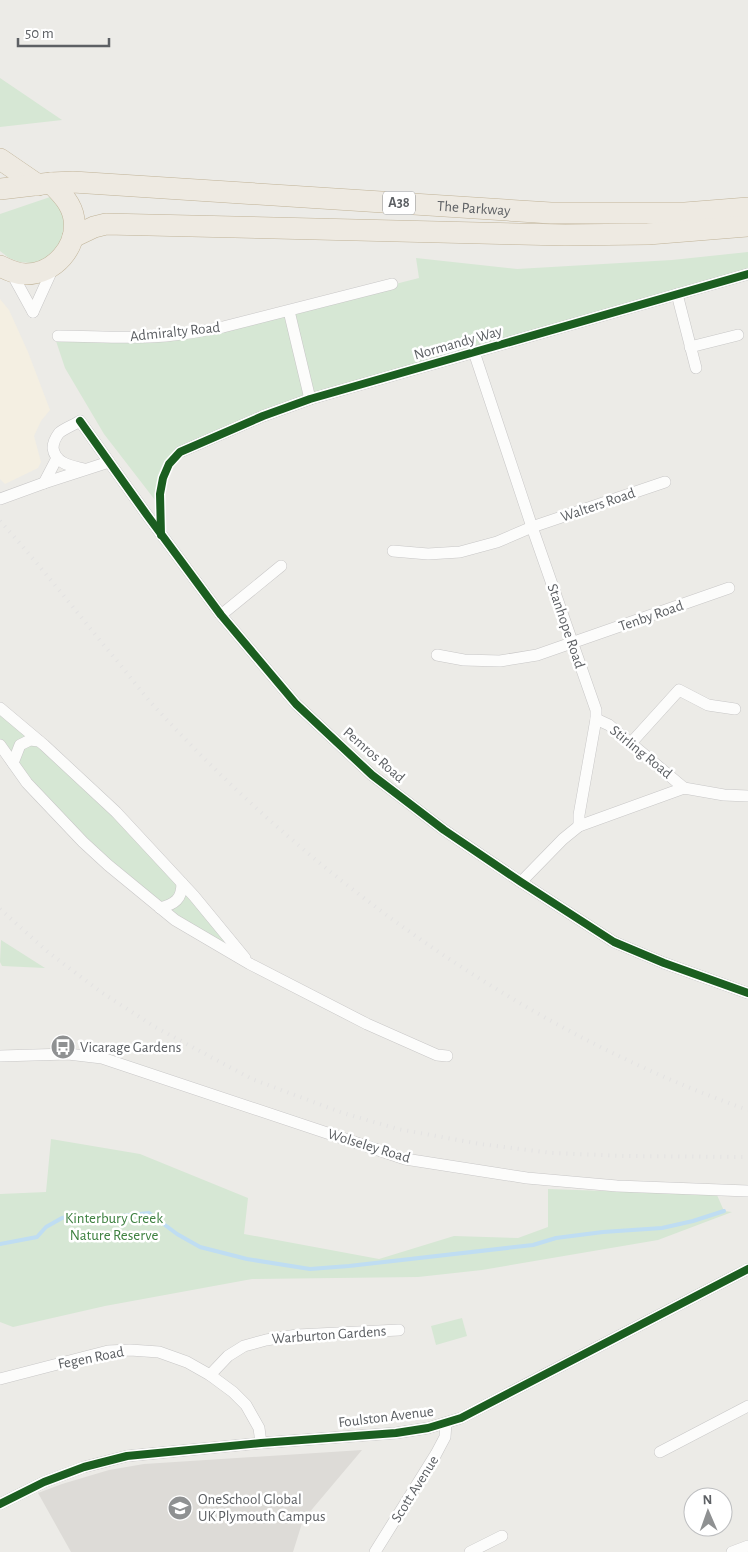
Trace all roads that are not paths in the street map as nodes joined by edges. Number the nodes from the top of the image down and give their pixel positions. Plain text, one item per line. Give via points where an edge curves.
1 (0, 159) edge
2 (45, 184) junction
3 (0, 189) edge
4 (748, 208) edge
5 (748, 226) edge
6 (73, 237) junction
7 (54, 265) junction
8 (5, 269) edge
9 (748, 274) edge
10 (392, 284) dead end
11 (677, 294) junction
12 (290, 311) junction
13 (738, 335) dead end
14 (58, 336) dead end
15 (690, 347) junction
16 (474, 352) junction
17 (696, 368) dead end
18 (310, 399) junction
19 (180, 452) dead end
20 (57, 458) junction
21 (109, 462) junction
22 (84, 469) junction
23 (665, 482) dead end
24 (44, 483) junction
25 (5, 498) edge
26 (532, 527) junction
27 (392, 551) dead end
28 (282, 566) dead end
29 (729, 588) dead end
30 (221, 615) junction
31 (572, 643) junction
32 (437, 655) dead end
33 (0, 708) edge
34 (735, 709) dead end
35 (596, 719) junction
36 (39, 741) junction
37 (631, 743) junction
38 (0, 745) edge
39 (13, 763) junction
40 (684, 788) junction
41 (748, 796) edge
42 (579, 826) junction
43 (520, 882) junction
44 (182, 883) junction
45 (160, 908) junction
46 (250, 964) junction
47 (748, 993) edge
48 (0, 1056) edge
49 (447, 1056) dead end
50 (748, 1191) edge
51 (748, 1269) edge
52 (400, 1330) dead end
53 (210, 1375) junction
54 (0, 1380) edge
55 (748, 1406) edge
56 (446, 1423) junction
57 (261, 1443) junction
58 (660, 1452) dead end
59 (0, 1504) edge
60 (502, 1536) dead end
61 (748, 1546) edge
62 (375, 1552) edge
63 (470, 1552) edge
64 (732, 1552) edge

1 - 2 highway
2 - 3 highway, The Parkway
2 - 4 highway, The Parkway / A38 via 73,182 551,213 685,213
2 - 6 highway via 62,193 70,206 74,219
5 - 6 highway, The Parkway / A38 via 648,234 565,235 106,224
6 - 7 highway
7 - 8 highway via 26,274
7 - 8 street via 33,312
9 - 11 street, Normandy Way
10 - 12 street, Admiralty Road
11 - 15 street
11 - 16 street, Normandy Way
12 - 14 street, Admiralty Road via 223,328 165,336 87,341
12 - 18 street
13 - 15 street
15 - 17 street
16 - 18 street, Normandy Way
16 - 26 street, Stanhope Road
18 - 19 street, Normandy Way
20 - 21 street, Pemros Road via 54,444 58,434 80,421
20 - 22 street via 65,464
20 - 24 street
21 - 22 street
21 - 30 street, Pemros Road
22 - 24 street
23 - 26 street, Walters Road
24 - 25 street
26 - 27 street, Walters Road via 460,552
26 - 31 street, Stanhope Road
28 - 30 street
29 - 31 street, Tenby Road
30 - 43 street, Pemros Road via 296,704 372,775
31 - 32 street, Tenby Road via 537,655 500,662
31 - 35 street, Stanhope Road via 596,710
33 - 36 street
34 - 37 street via 708,706 679,690
35 - 37 street, Stirling Road
35 - 42 street, Stanhope Road
36 - 39 street via 30,740 20,745
36 - 44 street via 116,812
37 - 40 street, Stirling Road
38 - 39 street
39 - 45 street via 27,783 83,842
40 - 41 street, Stirling Road
40 - 42 street, Stirling Road
42 - 43 street
43 - 47 street, Pemros Road via 614,942 664,964
44 - 45 street via 178,901
44 - 46 street
45 - 46 street
46 - 49 street via 367,1024 437,1055
48 - 50 street, Wolseley Road via 68,1054 102,1058 405,1159 545,1180
51 - 56 street, Foulston Avenue
52 - 53 street, Warburton Gardens via 297,1335 266,1340 244,1346 228,1356
53 - 54 street, Fegen Road via 159,1352 130,1350 108,1351
53 - 57 street, Fegen Road via 246,1405 259,1428
55 - 58 street
56 - 57 street, Foulston Avenue via 396,1432
56 - 62 street, Scott Avenue via 445,1437 436,1454
57 - 59 street, Foulston Avenue via 127,1456 44,1482
60 - 63 street
61 - 64 street

